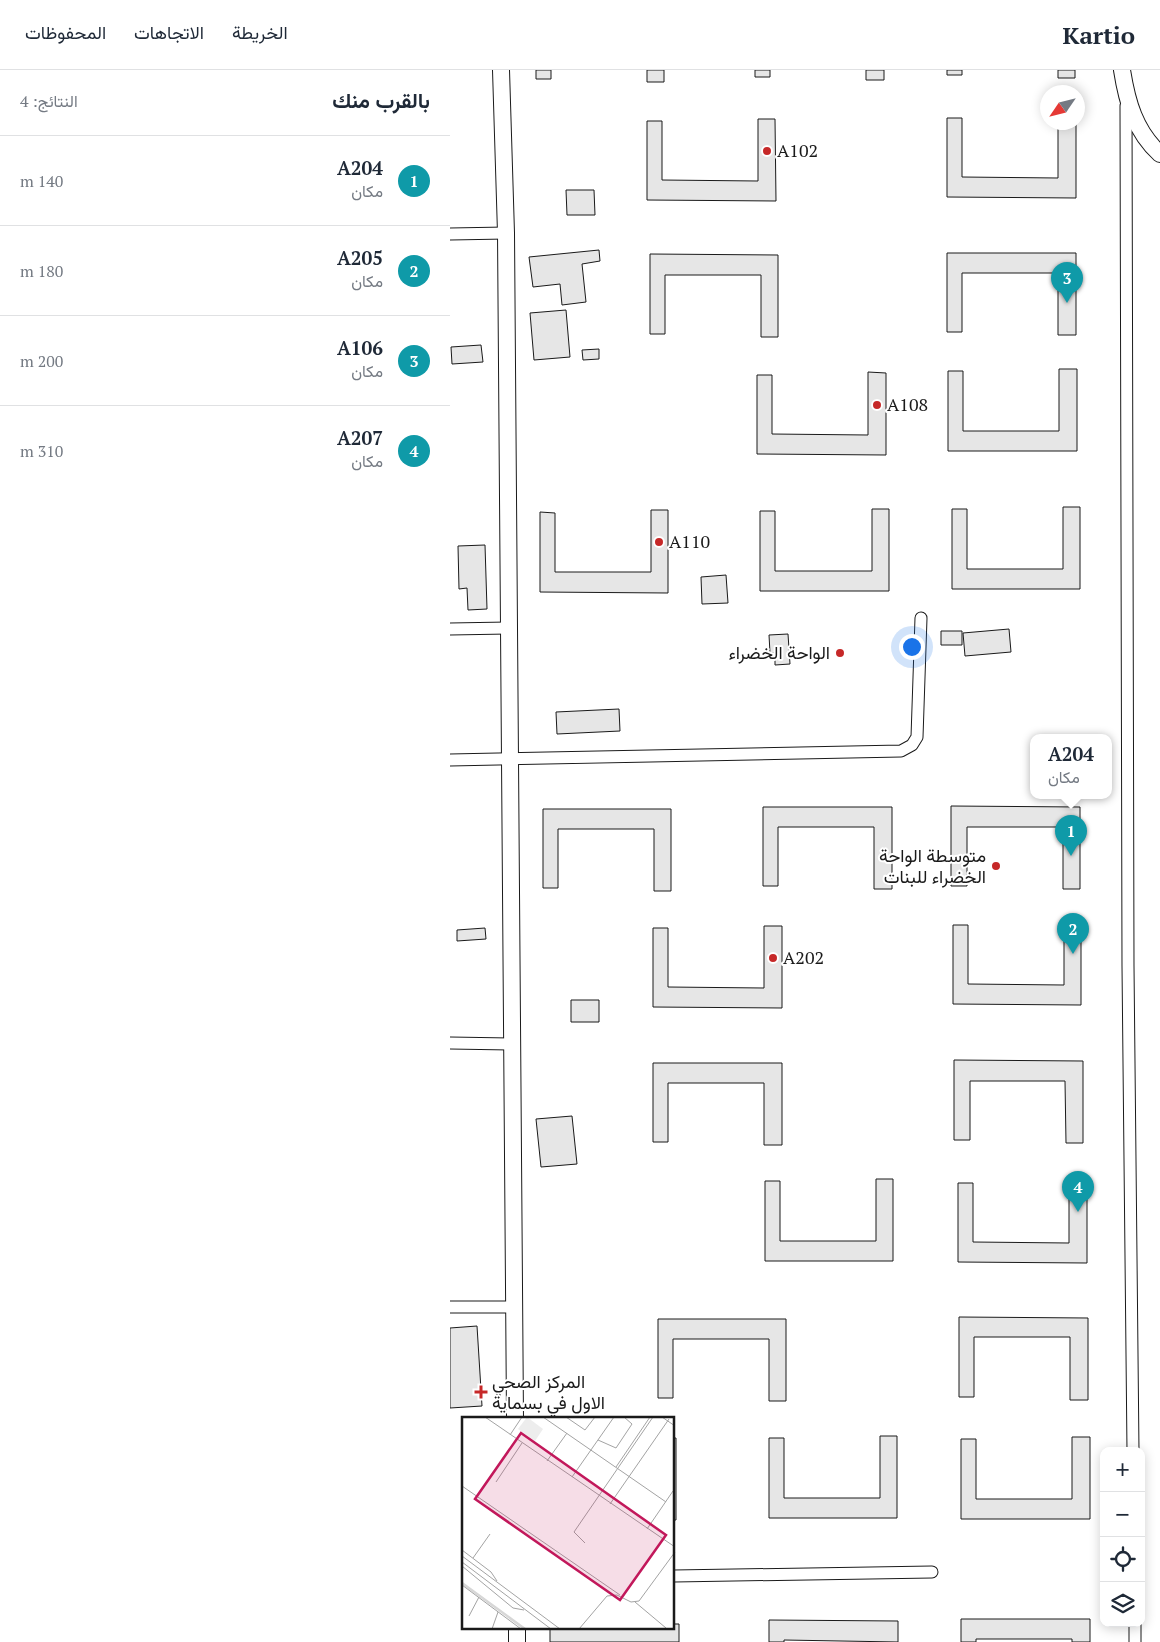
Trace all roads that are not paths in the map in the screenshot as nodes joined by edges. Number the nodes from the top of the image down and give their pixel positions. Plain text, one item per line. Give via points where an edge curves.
1 (501, 70) edge
2 (1122, 70) edge
3 (1126, 96) junction
4 (1160, 154) edge
5 (506, 233) junction
6 (450, 234) edge
7 (921, 618) dead end
8 (508, 628) junction
9 (450, 629) edge
10 (511, 759) junction
11 (450, 760) edge
12 (450, 1043) edge
13 (512, 1044) junction
14 (450, 1307) edge
15 (514, 1307) junction
16 (515, 1417) edge
17 (1133, 1447) edge
18 (932, 1572) dead end
19 (675, 1576) edge
20 (1135, 1627) edge
21 (1135, 1642) edge

1 - 5 street
2 - 3 street
3 - 4 street via 1142,133
3 - 17 street
5 - 6 street
5 - 8 street
7 - 10 street via 917,737 912,745 900,751
8 - 9 street
8 - 10 street
10 - 11 street
10 - 13 street
12 - 13 street
13 - 15 street
14 - 15 street
15 - 16 street
18 - 19 street
20 - 21 street

